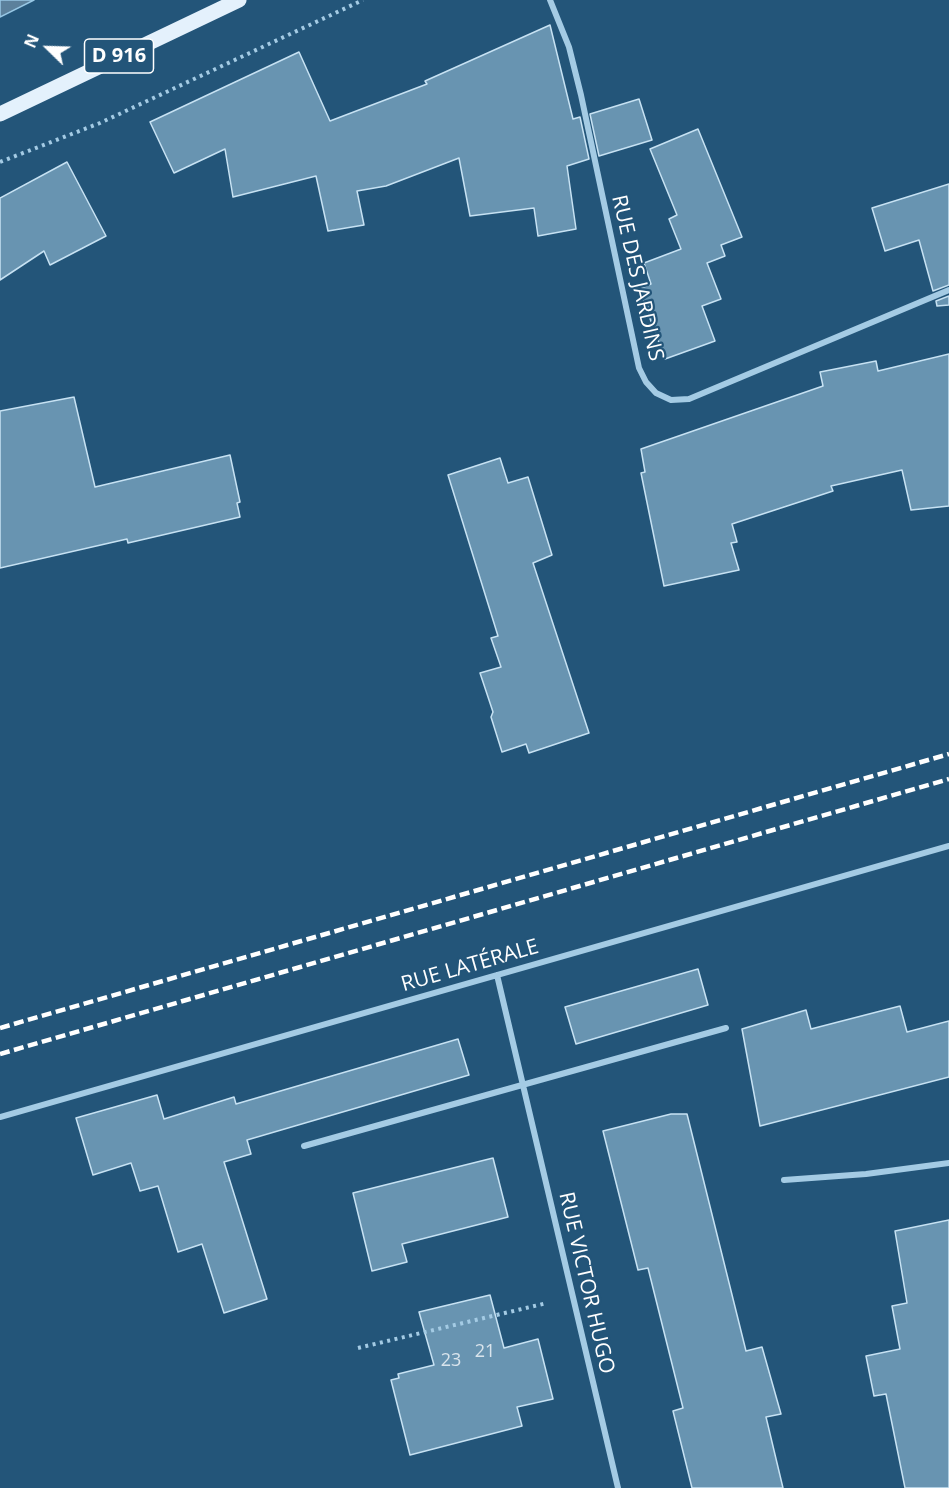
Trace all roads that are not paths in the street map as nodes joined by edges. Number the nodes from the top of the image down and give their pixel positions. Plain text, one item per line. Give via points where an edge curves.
1 (239, 0) edge
2 (550, 0) edge
3 (0, 114) edge
4 (949, 290) edge
5 (949, 846) edge
6 (497, 975) junction
7 (726, 1028) dead end
8 (522, 1085) junction
9 (0, 1117) edge
10 (304, 1146) dead end
11 (949, 1163) edge
12 (784, 1180) dead end
13 (618, 1488) edge

1 - 3 main road, D 916
2 - 4 street, RUE DES JARDINS via 569,47 639,368 650,387 671,400 689,399
5 - 6 street, RUE LATÉRALE
6 - 8 street, RUE VICTOR HUGO
6 - 9 street, RUE LATÉRALE
7 - 8 street
8 - 10 street
8 - 13 street, RUE VICTOR HUGO
11 - 12 street

